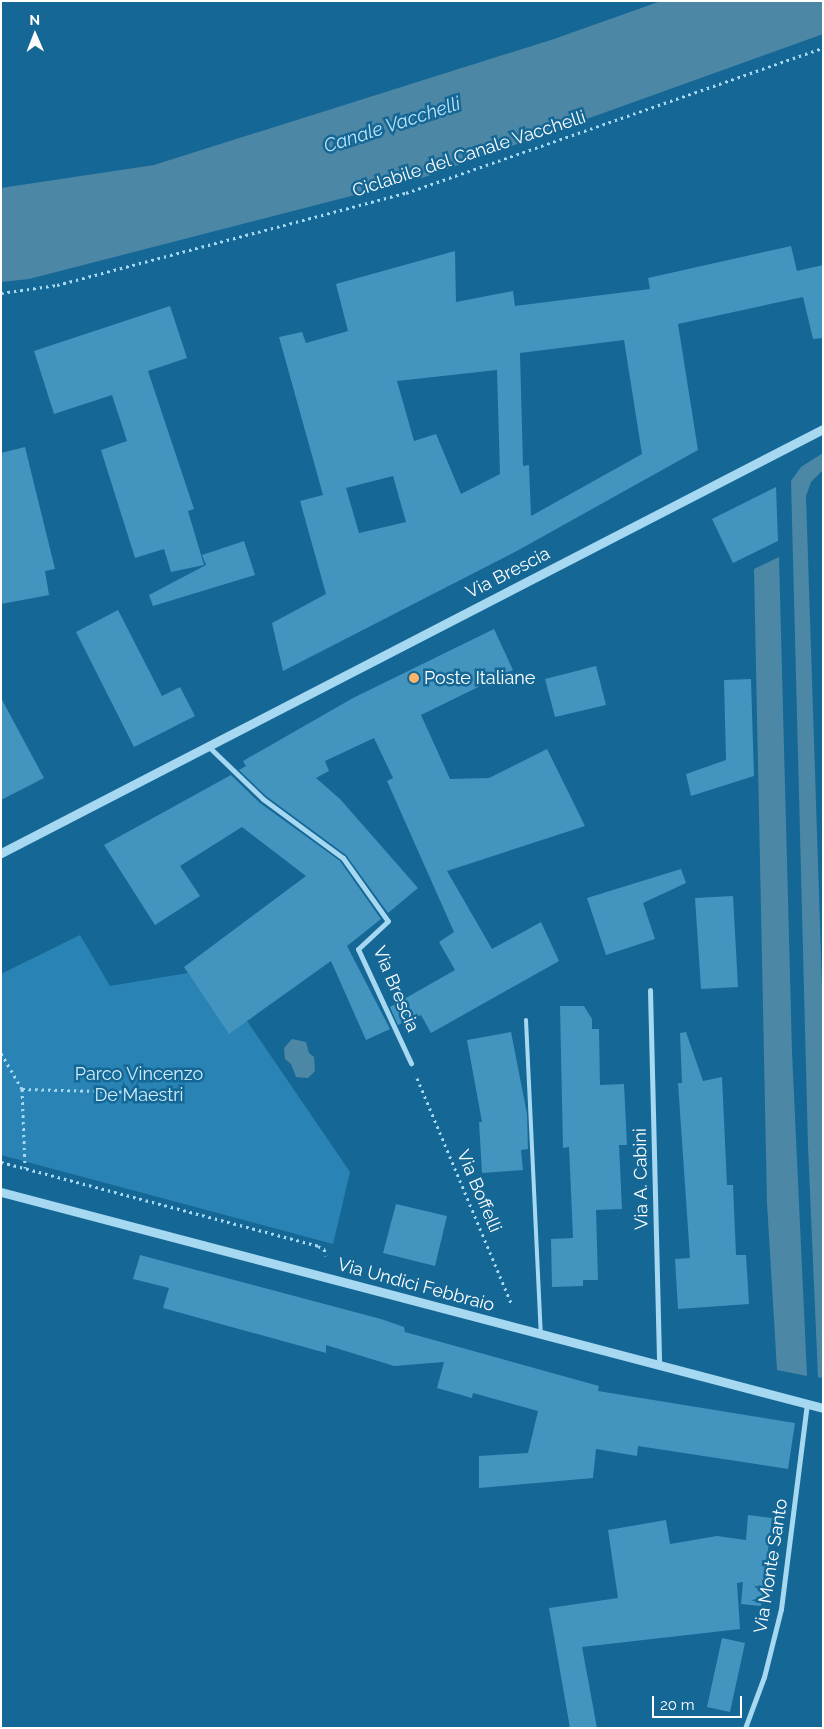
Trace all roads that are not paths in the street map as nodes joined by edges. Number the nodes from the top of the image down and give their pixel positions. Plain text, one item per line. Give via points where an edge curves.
1 (823, 429) edge
2 (208, 746) junction
3 (1, 853) edge
4 (650, 990) dead end
5 (526, 1020) dead end
6 (411, 1063) road end
7 (1, 1192) edge
8 (541, 1335) junction
9 (659, 1367) junction
10 (808, 1404) junction
11 (823, 1408) edge
12 (745, 1728) edge

1 - 2 street, Via Brescia
2 - 3 street, Via Brescia
2 - 6 street, Via Brescia via 263,799 343,858 388,921 358,949
4 - 9 street, Via A. Cabini
5 - 8 lane
7 - 8 street, Via Undici Febbraio
8 - 9 street, Via Undici Febbraio
9 - 10 street, Via Undici Febbraio
10 - 11 street, Via Undici Febbraio
10 - 12 street, Via Monte Santo via 781,1609 764,1677

